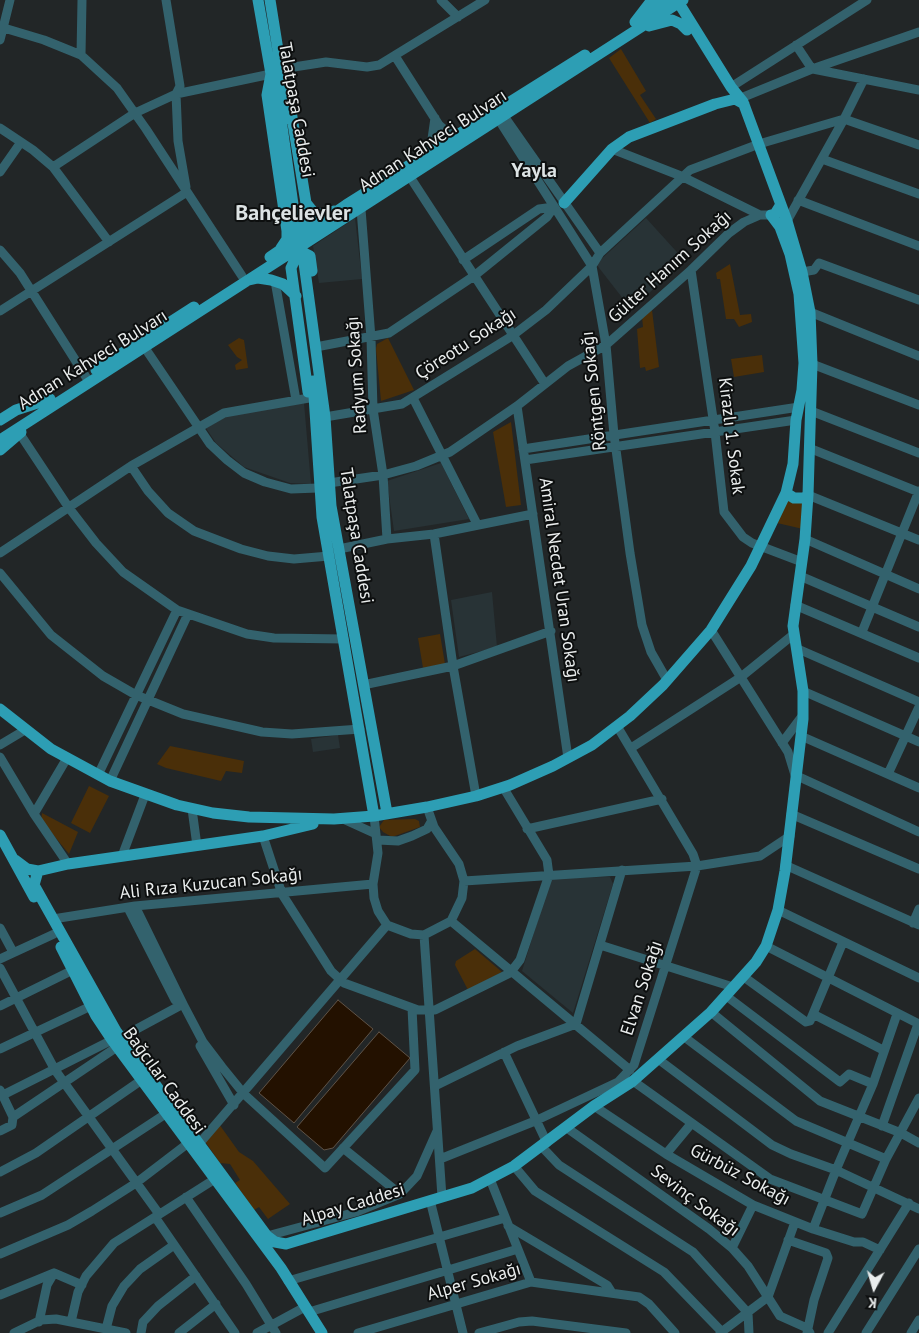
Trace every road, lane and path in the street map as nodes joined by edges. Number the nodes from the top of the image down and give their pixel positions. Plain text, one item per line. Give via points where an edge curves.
1 (10, 0) edge
2 (82, 0) edge
3 (166, 0) edge
4 (258, 0) edge
5 (270, 0) edge
6 (441, 0) edge
7 (485, 0) edge
8 (652, 0) edge
9 (867, 0) edge
10 (673, 1) edge
11 (458, 17) junction
12 (637, 25) junction
13 (4, 28) junction
14 (687, 30) junction
15 (916, 35) edge
16 (0, 40) edge
17 (796, 45) junction
18 (80, 55) junction
19 (395, 56) junction
20 (812, 70) junction
21 (276, 71) junction
22 (864, 79) junction
23 (731, 86) junction
24 (919, 90) edge
25 (176, 94) junction
26 (286, 97) junction
27 (742, 101) junction
28 (715, 104) junction
29 (135, 113) junction
30 (435, 118) junction
31 (502, 118) junction
32 (844, 119) junction
33 (0, 128) edge
34 (461, 134) junction
35 (21, 142) junction
36 (758, 144) junction
37 (919, 146) edge
38 (612, 149) junction
39 (430, 153) junction
40 (822, 159) junction
41 (53, 167) junction
42 (0, 172) edge
43 (681, 176) junction
44 (410, 177) junction
45 (187, 192) junction
46 (919, 194) edge
47 (798, 200) junction
48 (306, 203) junction
49 (346, 205) junction
50 (559, 205) junction
51 (780, 206) junction
52 (361, 208) junction
53 (766, 215) junction
54 (787, 221) junction
55 (295, 227) junction
56 (315, 237) junction
57 (109, 242) junction
58 (919, 246) edge
59 (0, 250) edge
60 (278, 252) junction
61 (600, 253) junction
62 (463, 260) junction
63 (304, 261) junction
64 (592, 266) junction
65 (691, 270) junction
66 (802, 272) junction
67 (474, 276) junction
68 (240, 281) junction
69 (275, 281) junction
70 (32, 290) junction
71 (296, 296) junction
72 (919, 300) edge
73 (0, 311) edge
74 (806, 312) junction
75 (512, 336) junction
76 (371, 338) junction
77 (606, 345) junction
78 (321, 346) junction
79 (145, 348) junction
80 (919, 356) edge
81 (812, 364) junction
82 (86, 377) junction
83 (544, 384) junction
84 (413, 398) junction
85 (50, 399) junction
86 (296, 400) junction
87 (312, 403) junction
88 (919, 405) edge
89 (517, 406) junction
90 (799, 407) junction
91 (373, 409) junction
92 (811, 411) junction
93 (325, 417) junction
94 (33, 419) junction
95 (0, 420) edge
96 (713, 420) junction
97 (796, 420) junction
98 (199, 427) junction
99 (0, 432) edge
100 (715, 432) junction
101 (20, 434) junction
102 (614, 435) junction
103 (0, 440) edge
104 (616, 446) junction
105 (809, 448) junction
106 (523, 449) junction
107 (0, 450) edge
108 (918, 450) edge
109 (442, 455) junction
110 (525, 460) junction
111 (131, 466) junction
112 (383, 475) junction
113 (324, 486) junction
114 (786, 492) junction
115 (919, 492) edge
116 (808, 495) junction
117 (69, 508) junction
118 (533, 514) junction
119 (476, 524) junction
120 (902, 533) junction
121 (434, 534) junction
122 (387, 539) junction
123 (805, 539) junction
124 (919, 540) edge
125 (760, 548) junction
126 (339, 549) junction
127 (0, 553) edge
128 (328, 556) junction
129 (802, 562) junction
130 (0, 573) edge
131 (886, 574) junction
132 (800, 576) junction
133 (919, 589) edge
134 (795, 605) junction
135 (873, 607) junction
136 (176, 610) junction
137 (188, 614) junction
138 (919, 628) edge
139 (711, 630) junction
140 (551, 631) junction
141 (862, 632) junction
142 (794, 634) junction
143 (344, 639) junction
144 (798, 649) junction
145 (919, 658) edge
146 (453, 666) junction
147 (741, 678) junction
148 (667, 680) junction
149 (363, 685) junction
150 (803, 691) junction
151 (136, 695) junction
152 (149, 700) junction
153 (919, 702) edge
154 (919, 707) edge
155 (0, 709) edge
156 (803, 715) junction
157 (618, 726) junction
158 (360, 729) junction
159 (25, 730) junction
160 (801, 736) junction
161 (907, 736) junction
162 (919, 742) edge
163 (782, 743) junction
164 (0, 745) edge
165 (631, 748) junction
166 (793, 754) junction
167 (0, 757) edge
168 (67, 758) junction
169 (568, 758) junction
170 (888, 774) junction
171 (98, 775) junction
172 (795, 776) junction
173 (110, 781) junction
174 (503, 788) junction
175 (919, 788) edge
176 (145, 795) junction
177 (476, 796) junction
178 (662, 799) junction
179 (427, 807) junction
180 (192, 809) junction
181 (387, 809) junction
182 (34, 814) junction
183 (791, 814) junction
184 (374, 816) junction
185 (249, 817) junction
186 (338, 819) junction
187 (431, 822) junction
188 (527, 829) junction
189 (919, 832) edge
190 (0, 835) edge
191 (263, 836) junction
192 (790, 836) junction
193 (377, 837) junction
194 (197, 846) junction
195 (6, 852) edge
196 (122, 856) junction
197 (68, 864) junction
198 (785, 865) junction
199 (697, 866) junction
200 (919, 868) edge
201 (622, 870) junction
202 (38, 871) junction
203 (549, 876) junction
204 (464, 881) junction
205 (373, 884) junction
206 (282, 894) junction
207 (132, 907) junction
208 (919, 909) edge
209 (778, 910) junction
210 (53, 919) junction
211 (451, 921) junction
212 (916, 924) edge
213 (387, 925) junction
214 (0, 928) edge
215 (54, 934) junction
216 (424, 934) junction
217 (843, 942) junction
218 (600, 945) junction
219 (766, 946) junction
220 (13, 952) junction
221 (0, 958) edge
222 (666, 966) junction
223 (0, 968) edge
224 (72, 970) junction
225 (511, 971) junction
226 (744, 977) junction
227 (919, 978) edge
228 (828, 979) junction
229 (341, 980) junction
230 (729, 991) junction
231 (16, 998) junction
232 (181, 1005) junction
233 (0, 1006) edge
234 (91, 1006) junction
235 (412, 1008) junction
236 (430, 1011) junction
237 (711, 1012) junction
238 (897, 1014) junction
239 (815, 1015) junction
240 (576, 1024) junction
241 (918, 1024) edge
242 (34, 1033) junction
243 (683, 1036) junction
244 (116, 1042) junction
245 (0, 1049) edge
246 (884, 1050) junction
247 (504, 1052) junction
248 (658, 1059) junction
249 (55, 1070) junction
250 (632, 1076) junction
251 (146, 1078) junction
252 (64, 1083) junction
253 (873, 1084) junction
254 (435, 1086) junction
255 (1, 1092) edge
256 (244, 1094) junction
257 (919, 1098) edge
258 (234, 1105) junction
259 (594, 1106) junction
260 (167, 1113) junction
261 (13, 1117) junction
262 (860, 1117) junction
263 (88, 1118) junction
264 (535, 1121) junction
265 (691, 1124) junction
266 (882, 1126) junction
267 (438, 1128) junction
268 (567, 1128) junction
269 (0, 1131) edge
270 (901, 1133) junction
271 (919, 1142) edge
272 (848, 1143) junction
273 (193, 1144) junction
274 (544, 1145) junction
275 (110, 1148) junction
276 (343, 1148) junction
277 (666, 1154) junction
278 (886, 1159) junction
279 (440, 1160) junction
280 (514, 1166) junction
281 (836, 1170) junction
282 (0, 1172) edge
283 (215, 1179) junction
284 (490, 1179) junction
285 (136, 1183) junction
286 (874, 1186) junction
287 (400, 1194) junction
288 (186, 1197) junction
289 (442, 1197) junction
290 (430, 1200) junction
291 (824, 1200) junction
292 (909, 1203) junction
293 (753, 1205) junction
294 (919, 1209) edge
295 (0, 1213) edge
296 (157, 1216) junction
297 (507, 1222) junction
298 (795, 1222) junction
299 (813, 1229) junction
300 (267, 1236) junction
301 (440, 1236) junction
302 (788, 1240) junction
303 (286, 1244) junction
304 (174, 1245) junction
305 (732, 1248) junction
306 (518, 1249) junction
307 (919, 1249) edge
308 (880, 1250) junction
309 (0, 1254) edge
310 (281, 1268) junction
311 (447, 1268) junction
312 (54, 1273) junction
313 (196, 1276) junction
314 (288, 1281) junction
315 (531, 1282) junction
316 (82, 1285) junction
317 (612, 1293) junction
318 (0, 1294) edge
319 (768, 1297) junction
320 (216, 1304) junction
321 (456, 1304) junction
322 (307, 1310) junction
323 (748, 1313) junction
324 (919, 1320) edge
325 (38, 1322) junction
326 (71, 1322) junction
327 (106, 1329) junction
328 (274, 1329) edge
329 (808, 1331) edge
330 (721, 1332) edge
331 (14, 1333) edge
332 (126, 1333) edge
333 (142, 1333) edge
334 (179, 1333) edge
335 (235, 1333) edge
336 (258, 1333) edge
337 (322, 1333) edge
338 (358, 1333) edge
339 (463, 1333) edge
340 (480, 1333) edge
341 (626, 1333) edge
342 (675, 1333) edge
343 (749, 1333) edge
344 (828, 1333) edge
345 (866, 1333) edge
346 (911, 1333) edge

1 - 13 street
2 - 18 street
3 - 25 street via 180,86
4 - 21 main road, Talatpaşa Caddesi
5 - 21 main road, Talatpaşa Caddesi
6 - 11 street
7 - 11 street
8 - 12 main road
9 - 17 street
10 - 12 main road, Adnan Kahveci Bulvarı
10 - 14 main road
10 - 23 main road
11 - 19 street
12 - 14 main road via 672,20
12 - 31 main road, Adnan Kahveci Bulvarı
12 - 34 main road, Adnan Kahveci Bulvarı
13 - 16 street
13 - 18 street
14 - 28 main road via 724,88
15 - 20 street
17 - 20 street
17 - 23 street
18 - 29 street via 117,88
19 - 21 street via 379,65 367,67 326,62
19 - 30 street
20 - 22 street
20 - 27 street
21 - 25 street
21 - 26 main road, Talatpaşa Caddesi
21 - 55 main road via 267,95
22 - 24 street
22 - 32 street
23 - 27 main road
25 - 29 street
25 - 45 street via 178,141
26 - 48 main road via 292,114
26 - 55 main road, Talatpaşa Caddesi
27 - 28 main road via 735,99
27 - 36 main road
28 - 38 main road via 629,137
29 - 41 street
29 - 45 street
30 - 34 street via 446,131
30 - 39 street
31 - 44 main road, Adnan Kahveci Bulvarı
31 - 50 street, Röntgen Sokağı
32 - 36 street, Çöreotu Sokağı
32 - 37 street
32 - 40 street
33 - 35 street
34 - 39 main road, Adnan Kahveci Bulvarı
35 - 41 street
35 - 42 street
36 - 43 street, Çöreotu Sokağı
36 - 51 main road
38 - 43 street
38 - 50 main road
39 - 49 main road, Adnan Kahveci Bulvarı
40 - 46 street
40 - 47 street
41 - 57 street
43 - 53 street
43 - 61 street, Çöreotu Sokağı
44 - 52 main road, Adnan Kahveci Bulvarı
44 - 62 street
45 - 57 street
45 - 68 street
47 - 54 street
47 - 58 street
48 - 49 main road via 314,212 325,215
48 - 55 main road via 304,227 291,234
49 - 60 main road, Adnan Kahveci Bulvarı
50 - 61 street, Röntgen Sokağı
50 - 62 street via 539,209
50 - 64 street, Röntgen Sokağı
50 - 67 street
51 - 53 main road via 775,214
51 - 54 main road
52 - 56 main road, Adnan Kahveci Bulvarı
52 - 76 street, Radyum Sokağı
53 - 65 street, Gülter Hanım Sokağı via 744,222 729,233
53 - 74 main road via 780,227
54 - 66 main road
55 - 60 main road
56 - 63 main road
56 - 68 main road, Adnan Kahveci Bulvarı
57 - 70 street
59 - 70 street
60 - 68 main road, Adnan Kahveci Bulvarı
61 - 64 street, Çöreotu Sokağı
62 - 67 street
63 - 71 main road via 300,254 291,268
63 - 78 main road
63 - 87 main road, Talatpaşa Caddesi
63 - 93 main road, Talatpaşa Caddesi
64 - 75 street, Çöreotu Sokağı via 546,310
64 - 77 street, Röntgen Sokağı
65 - 77 street, Gülter Hanım Sokağı
65 - 96 street, Kirazlı 1. Sokak
66 - 72 street via 814,270 819,263
66 - 74 main road
67 - 75 street
67 - 76 street via 389,333
68 - 69 main road via 258,278
68 - 79 main road, Adnan Kahveci Bulvarı
68 - 82 main road, Adnan Kahveci Bulvarı
69 - 71 main road
69 - 86 street
70 - 73 street
70 - 82 street
71 - 87 main road
74 - 80 street
74 - 81 main road, Alpay Caddesi
74 - 90 main road
75 - 83 street
75 - 84 street, Çöreotu Sokağı
76 - 78 street
76 - 91 street, Radyum Sokağı
77 - 83 street, Gülter Hanım Sokağı
77 - 102 street, Röntgen Sokağı
78 - 93 main road
79 - 94 main road, Adnan Kahveci Bulvarı
79 - 98 street, Gülter Hanım Sokağı
81 - 88 street
81 - 92 main road, Alpay Caddesi
82 - 85 main road, Adnan Kahveci Bulvarı
83 - 89 street, Gülter Hanım Sokağı
84 - 91 street, Çöreotu Sokağı via 402,404
84 - 109 street
85 - 95 main road via 16,410
85 - 99 main road, Adnan Kahveci Bulvarı
86 - 87 street
86 - 98 street via 224,413
87 - 113 main road, Talatpaşa Caddesi
89 - 106 street, Amiral Necdet Uran Sokağı
89 - 109 street, Gülter Hanım Sokağı
90 - 92 main road
90 - 96 street
90 - 97 main road
91 - 93 street, Çöreotu Sokağı
91 - 112 street, Radyum Sokağı
92 - 105 main road, Alpay Caddesi
92 - 108 street
93 - 113 main road, Talatpaşa Caddesi
94 - 101 main road
94 - 103 main road, Adnan Kahveci Bulvarı
96 - 100 street, Kirazlı 1. Sokak
96 - 102 street
97 - 100 street
97 - 114 main road via 793,464
98 - 111 street
98 - 113 street, Gülter Hanım Sokağı via 210,444 244,473 291,489
100 - 104 street
100 - 125 street, Kirazlı 1. Sokak via 724,512 743,537
101 - 107 main road
101 - 117 street
102 - 104 street, Röntgen Sokağı
102 - 106 street
104 - 110 street
104 - 148 street, Röntgen Sokağı via 642,625 651,652
105 - 115 street
105 - 116 main road, Alpay Caddesi
106 - 110 street, Amiral Necdet Uran Sokağı
109 - 112 street, Gülter Hanım Sokağı
109 - 119 street
110 - 118 street, Amiral Necdet Uran Sokağı
111 - 117 street
111 - 128 street via 168,513 194,531 268,556 294,559
112 - 113 street, Gülter Hanım Sokağı
112 - 122 street, Radyum Sokağı
113 - 126 main road, Talatpaşa Caddesi
113 - 128 main road, Talatpaşa Caddesi
114 - 116 main road via 794,498
114 - 125 main road
115 - 120 street
116 - 120 street
116 - 123 main road, Alpay Caddesi
117 - 127 street
117 - 136 street via 123,572
118 - 119 street
118 - 140 street, Amiral Necdet Uran Sokağı
119 - 121 street
120 - 124 street
120 - 131 street
121 - 122 street
121 - 146 street
122 - 126 street
123 - 129 main road, Alpay Caddesi
123 - 131 street
125 - 129 street, Kirazlı 1. Sokak
125 - 139 main road
126 - 149 main road, Talatpaşa Caddesi
128 - 143 main road, Talatpaşa Caddesi
129 - 132 main road, Alpay Caddesi
130 - 151 street via 51,635 97,672
131 - 133 street
131 - 135 street
132 - 134 main road, Alpay Caddesi
132 - 135 street
134 - 141 street
134 - 142 main road, Alpay Caddesi
135 - 138 street
135 - 141 street
136 - 137 street
136 - 151 street
137 - 143 street via 247,634 274,638
137 - 152 street
139 - 147 street
139 - 148 main road
140 - 146 street
140 - 169 street, Amiral Necdet Uran Sokağı
141 - 145 street
142 - 144 main road, Alpay Caddesi
142 - 147 street
143 - 158 main road, Talatpaşa Caddesi
144 - 150 main road, Alpay Caddesi
144 - 153 street
146 - 149 street
146 - 177 street
147 - 163 street
147 - 165 street
148 - 157 main road
149 - 181 main road, Talatpaşa Caddesi
150 - 156 main road, Alpay Caddesi
150 - 161 street
151 - 152 street
151 - 171 street
152 - 158 street via 183,714 262,732 292,734
152 - 173 street
154 - 161 street
155 - 159 main road
156 - 160 main road, Alpay Caddesi
156 - 163 street
157 - 165 street
157 - 169 main road
158 - 184 main road, Talatpaşa Caddesi
159 - 164 street
159 - 168 main road
160 - 166 main road, Alpay Caddesi
160 - 170 street
161 - 162 street
161 - 170 street
163 - 166 street
165 - 178 street
166 - 172 main road, Alpay Caddesi
167 - 182 street
168 - 171 main road
168 - 182 street
169 - 174 main road
170 - 175 street
171 - 173 main road
172 - 183 main road, Alpay Caddesi
172 - 189 street
173 - 176 main road
174 - 177 main road
174 - 188 street
176 - 180 main road
176 - 196 street
177 - 179 main road
178 - 188 street
178 - 199 street via 694,854
179 - 181 main road
179 - 187 street
180 - 185 main road
180 - 194 street
181 - 184 main road
182 - 197 street
183 - 192 main road, Alpay Caddesi
183 - 200 street
184 - 186 main road
184 - 193 street
185 - 186 main road
185 - 191 main road via 259,822
186 - 191 main road
186 - 193 street
187 - 193 street via 427,829 398,841
187 - 204 street via 460,864
188 - 203 street via 547,860
190 - 195 main road, Bağcılar Caddesi
191 - 194 main road
191 - 206 street
192 - 198 main road, Alpay Caddesi
192 - 199 street via 760,856
193 - 205 street
194 - 196 main road
195 - 202 main road via 27,869
195 - 215 main road, Bağcılar Caddesi
196 - 197 main road
197 - 202 main road
198 - 209 main road, Alpay Caddesi
198 - 212 street
199 - 201 street
199 - 222 street, Elvan Sokağı
201 - 203 street
201 - 218 street
202 - 210 main road via 34,885
203 - 204 street
203 - 225 street via 520,960
204 - 211 street via 462,898
205 - 206 street, Ali Rıza Kuzucan Sokağı
205 - 213 street via 378,911
206 - 207 street, Ali Rıza Kuzucan Sokağı
206 - 229 street via 331,971
207 - 210 street, Ali Rıza Kuzucan Sokağı
207 - 232 street
208 - 212 street
209 - 217 street
209 - 219 main road, Alpay Caddesi
210 - 244 main road
211 - 216 street
211 - 225 street
213 - 216 street via 411,934
213 - 229 street
214 - 220 street
215 - 220 street
215 - 224 main road, Bağcılar Caddesi
216 - 236 street
217 - 227 street
217 - 228 street
218 - 222 street
218 - 240 street
219 - 226 main road, Alpay Caddesi
219 - 228 street
220 - 221 street
222 - 230 street
222 - 250 street, Elvan Sokağı
223 - 231 street
224 - 231 street
224 - 234 main road, Bağcılar Caddesi
225 - 236 street
225 - 240 street
226 - 230 main road, Alpay Caddesi
226 - 239 street via 806,1022
228 - 238 street
228 - 239 street
229 - 235 street
229 - 256 street
230 - 237 main road, Alpay Caddesi
230 - 253 street via 840,1082 849,1074
231 - 233 street
231 - 242 street
232 - 244 street
232 - 256 street via 203,1042
232 - 258 street
234 - 242 street
234 - 244 main road, Bağcılar Caddesi
235 - 236 street
235 - 276 street via 415,1070
236 - 254 street
237 - 243 main road, Alpay Caddesi
237 - 262 street via 820,1101
238 - 241 street
238 - 246 street
239 - 246 street
240 - 247 street
240 - 250 street
241 - 266 street
242 - 245 street
242 - 249 street
243 - 248 main road, Alpay Caddesi
243 - 272 street via 796,1121
244 - 249 street
244 - 251 main road
244 - 252 street
246 - 253 street
247 - 254 street
247 - 264 street
248 - 250 main road, Alpay Caddesi
248 - 281 street via 772,1145
249 - 252 street
249 - 255 street
250 - 259 main road, Alpay Caddesi
250 - 264 street, Elvan Sokağı
250 - 265 street
251 - 260 main road, Bağcılar Caddesi
251 - 263 street
251 - 273 main road
252 - 261 street
252 - 263 street
253 - 262 street
254 - 267 street
255 - 261 street
256 - 258 street
256 - 276 street via 325,1168
257 - 270 street
258 - 273 street
259 - 268 main road, Alpay Caddesi
259 - 277 street, Gürbüz Sokağı
260 - 273 main road, Bağcılar Caddesi
260 - 275 street
261 - 269 street via 12,1125
262 - 266 street
262 - 272 street
263 - 275 street
263 - 282 street via 36,1153
264 - 274 street
264 - 279 street, Elvan Sokağı
265 - 277 street
265 - 291 street via 770,1179
266 - 270 street
267 - 279 street
267 - 287 street via 417,1176
268 - 274 main road, Alpay Caddesi
268 - 305 street, Sevinç Sokağı
270 - 271 street
270 - 278 street
272 - 278 street
272 - 281 street
273 - 283 main road, Bağcılar Caddesi
273 - 285 street
273 - 300 main road
274 - 280 main road, Alpay Caddesi
274 - 323 street via 559,1164 693,1252
275 - 285 street
275 - 295 street via 42,1195
276 - 287 street
277 - 293 street, Gürbüz Sokağı
278 - 286 street
279 - 289 street
280 - 284 main road, Alpay Caddesi
280 - 330 street via 535,1191 664,1272
281 - 286 street
281 - 291 street
283 - 288 street
283 - 310 main road, Bağcılar Caddesi
284 - 289 main road, Alpay Caddesi
284 - 297 street
285 - 296 street
285 - 309 street via 68,1225
286 - 291 street via 862,1214
286 - 292 street
287 - 300 street via 356,1212
288 - 296 street
288 - 328 street
289 - 290 main road, Alpay Caddesi
290 - 301 street
290 - 303 main road, Alpay Caddesi
291 - 299 street
292 - 294 street
292 - 308 street
293 - 298 street, Gürbüz Sokağı
293 - 305 street
296 - 304 street
296 - 316 street via 114,1244
297 - 301 street
297 - 306 street
297 - 317 street via 607,1285
298 - 299 street, Gürbüz Sokağı
298 - 302 street
299 - 308 street, Gürbüz Sokağı via 864,1242
300 - 303 main road
301 - 311 street
301 - 314 street
302 - 319 street
302 - 329 street via 826,1253 828,1258
303 - 310 main road via 280,1259
304 - 313 street
304 - 327 street via 140,1269 124,1286 112,1306
305 - 319 street, Sevinç Sokağı
306 - 311 street
306 - 315 street
307 - 345 street
308 - 344 street
310 - 314 main road, Bağcılar Caddesi
311 - 321 street
311 - 322 street
312 - 316 street
312 - 318 street
312 - 325 street via 47,1285
313 - 320 street
313 - 333 street via 143,1322
314 - 322 main road, Bağcılar Caddesi
315 - 317 street, Alper Sokağı
315 - 321 street, Alper Sokağı
316 - 326 street
317 - 342 street, Alper Sokağı via 640,1297
319 - 323 street
319 - 329 street, Sevinç Sokağı via 780,1316
320 - 334 street
320 - 335 street
321 - 338 street, Alper Sokağı
321 - 339 street
322 - 328 street
322 - 337 main road, Bağcılar Caddesi
323 - 330 street
323 - 343 street
324 - 346 street
325 - 326 street via 56,1319
325 - 331 street
326 - 327 street
327 - 332 street
328 - 336 street
340 - 341 street via 532,1321

